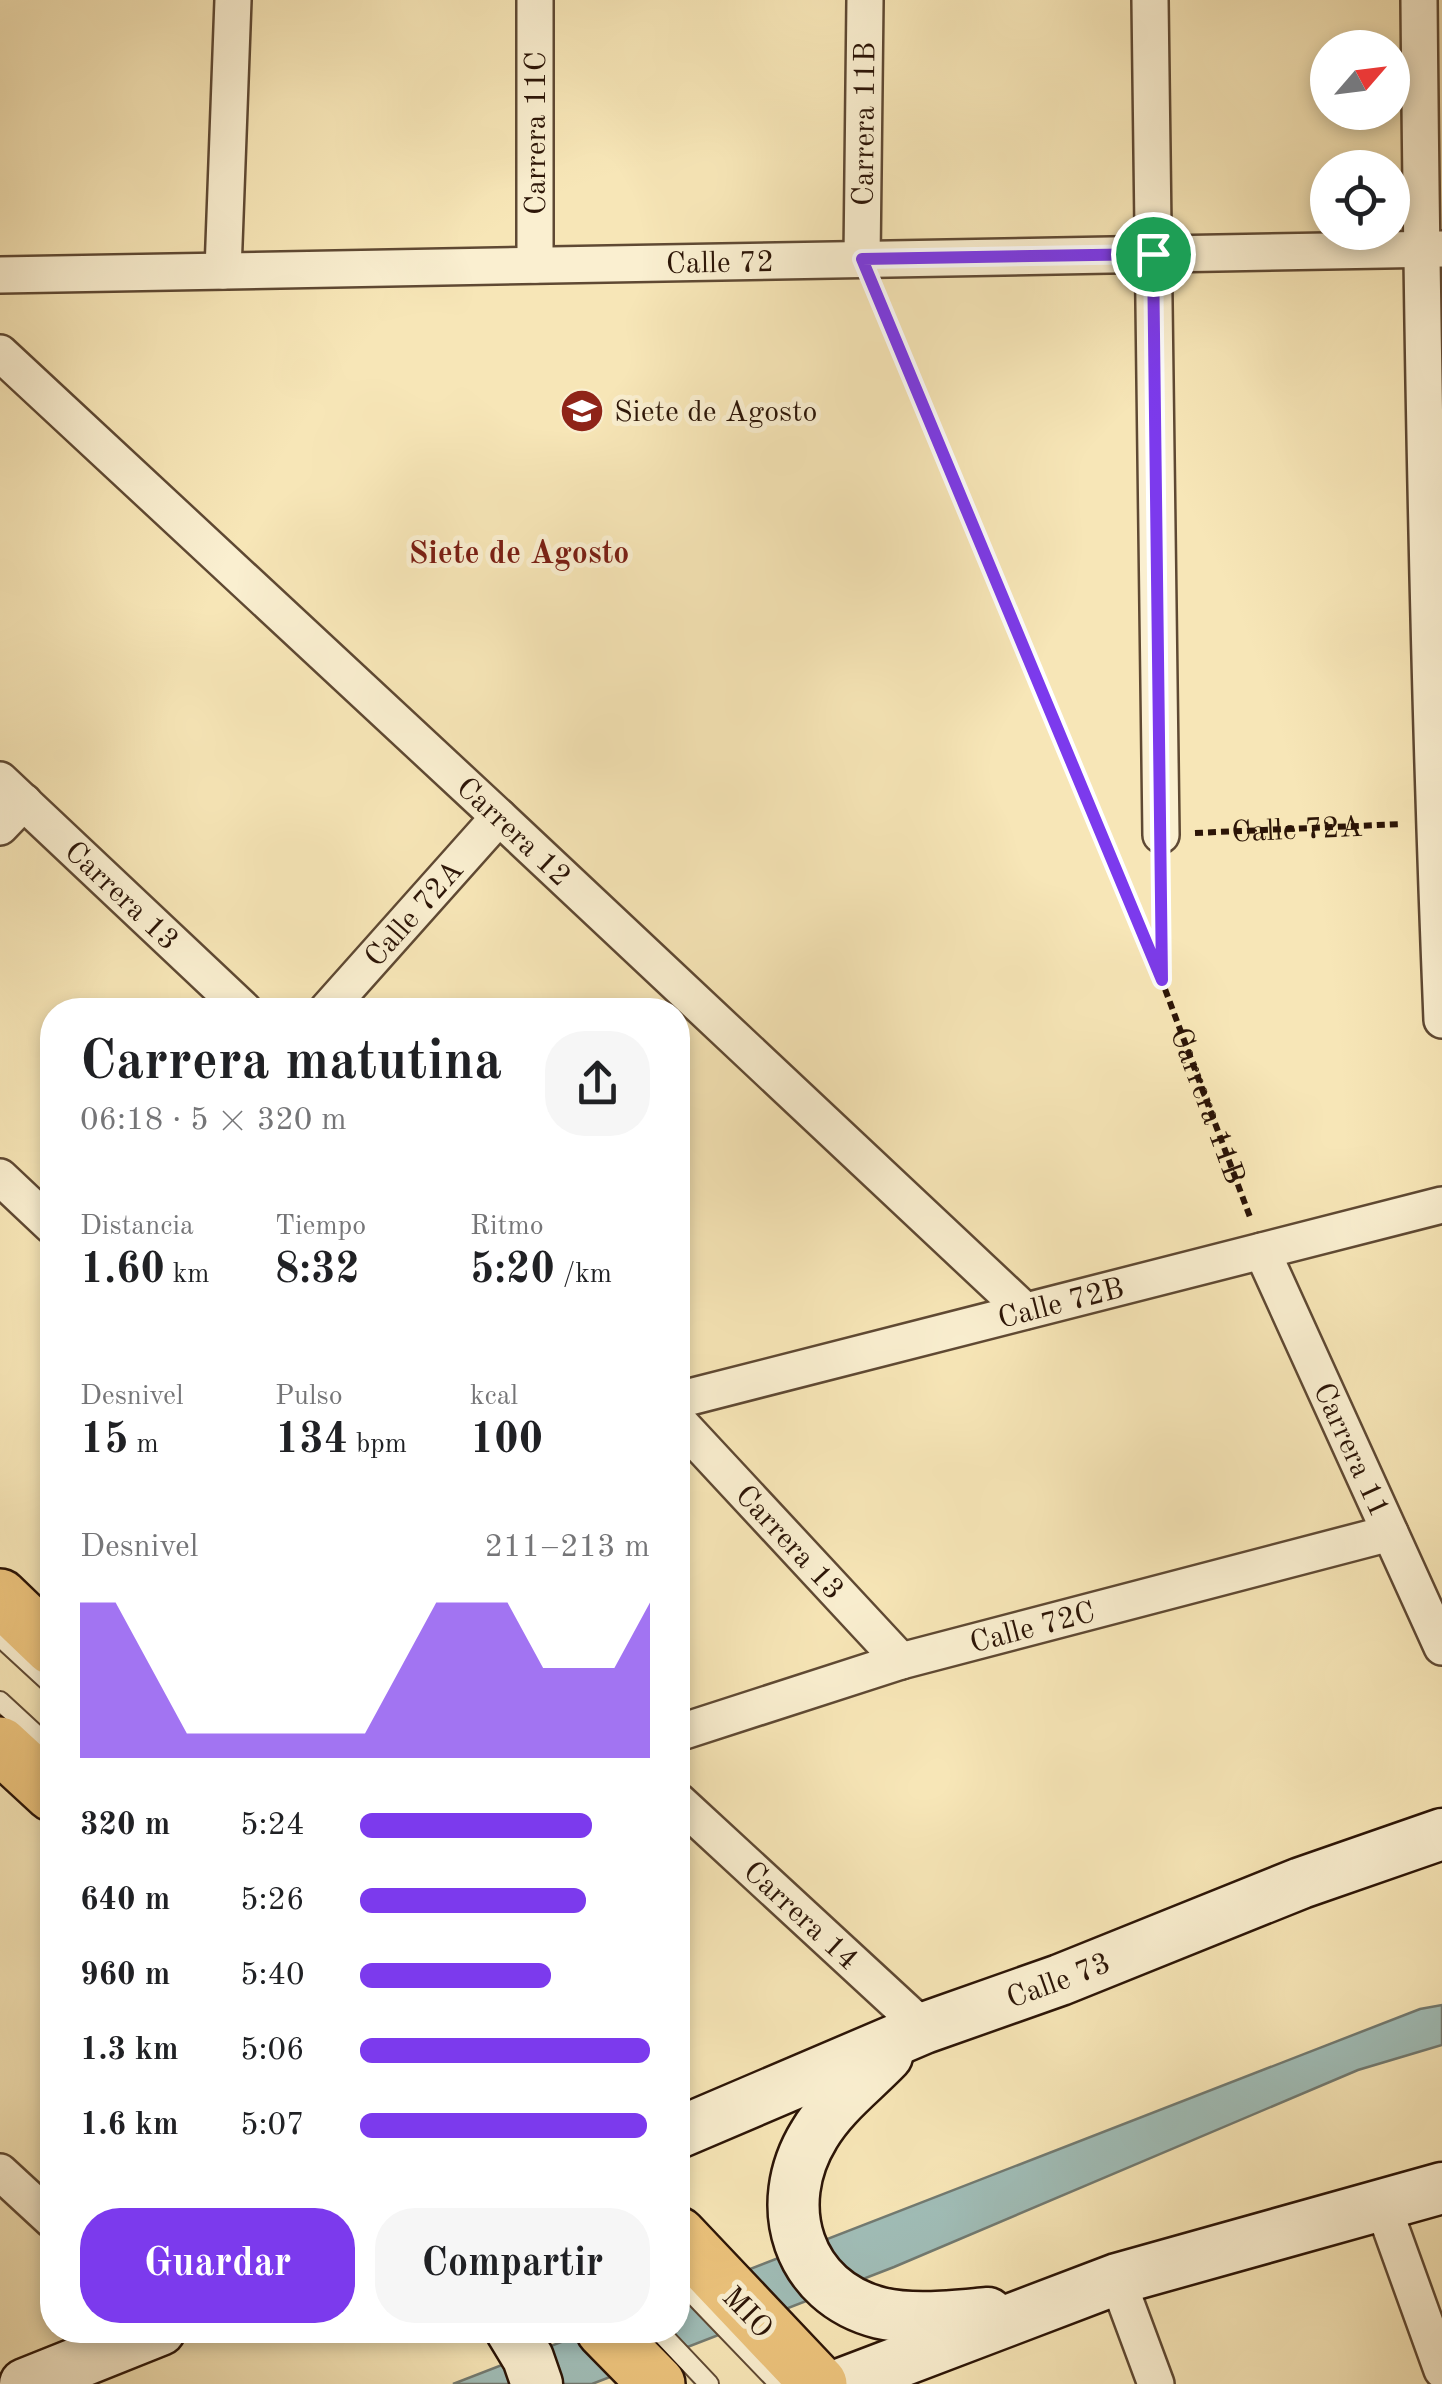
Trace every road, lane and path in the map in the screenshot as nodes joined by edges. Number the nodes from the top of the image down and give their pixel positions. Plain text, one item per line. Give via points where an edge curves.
1 (233, 0) edge
2 (535, 0) edge
3 (865, 0) edge
4 (1150, 0) edge
5 (1419, 0) edge
6 (1432, 249) edge
7 (1153, 254) junction
8 (862, 259) junction
9 (535, 265) junction
10 (222, 271) junction
11 (0, 275) edge
12 (0, 353) edge
13 (8, 803) edge
14 (499, 816) junction
15 (1434, 822) junction
16 (1160, 835) junction
17 (1162, 980) junction
18 (230, 998) edge
19 (338, 998) edge
20 (1442, 1020) edge
21 (0, 1177) edge
22 (1442, 1206) edge
23 (40, 1215) edge
24 (1262, 1251) junction
25 (1025, 1311) junction
26 (690, 1397) edge
27 (690, 1434) edge
28 (1390, 1533) junction
29 (0, 1597) edge
30 (40, 1635) edge
31 (0, 1637) edge
32 (1442, 1646) edge
33 (901, 1662) junction
34 (40, 1674) edge
35 (0, 1701) edge
36 (690, 1729) edge
37 (40, 1737) edge
38 (0, 1746) edge
39 (40, 1782) edge
40 (690, 1814) edge
41 (1442, 1834) edge
42 (901, 2045) junction
43 (690, 2128) edge
44 (0, 2172) edge
45 (1442, 2188) edge
46 (1382, 2204) junction
47 (40, 2209) edge
48 (690, 2249) edge
49 (1096, 2287) junction
50 (690, 2289) edge
51 (969, 2328) junction
52 (127, 2343) edge
53 (519, 2343) edge
54 (617, 2343) edge
55 (670, 2343) edge
56 (1442, 2370) edge
57 (804, 2381) edge
58 (24, 2384) edge
59 (537, 2384) edge
60 (657, 2384) edge
61 (709, 2384) edge
62 (912, 2384) edge
63 (1156, 2384) edge

1 - 10 street
2 - 9 street, Carrera 11C
3 - 8 street, Carrera 11B
4 - 7 street
5 - 6 street
6 - 7 street, Calle 72
6 - 15 street
7 - 8 street, Calle 72
7 - 16 street
8 - 9 street, Calle 72
8 - 17 path, Carrera 11B
9 - 10 street, Calle 72
10 - 11 street, Calle 72
12 - 14 street, Carrera 12
13 - 18 street, Carrera 13
14 - 19 street, Calle 72A
14 - 25 street, Carrera 12
15 - 16 path, Calle 72A
15 - 20 street
16 - 17 path
17 - 24 path, Carrera 11B
21 - 23 street
22 - 24 street, Calle 72B
24 - 25 street, Calle 72B
24 - 28 street, Carrera 11
25 - 26 street, Calle 72B
27 - 33 street, Carrera 13
28 - 32 street, Carrera 11
28 - 33 street, Calle 72C
29 - 30 main road
31 - 34 lane
33 - 36 street, Calle 72C
35 - 37 lane
38 - 39 main road
40 - 42 street, Carrera 14
41 - 42 main road, Calle 73 via 1300,1883
42 - 43 main road, Calle 73
42 - 51 main road via 823,2122 805,2153 794,2192 795,2228 820,2278 843,2298 892,2316 938,2316
44 - 47 street
45 - 46 main road
46 - 49 main road
46 - 56 street
48 - 57 main road
49 - 51 main road
49 - 63 street
50 - 57 lane, MIO
51 - 57 main road
51 - 62 main road
52 - 58 main road
53 - 59 main road
54 - 60 main road
55 - 61 lane

